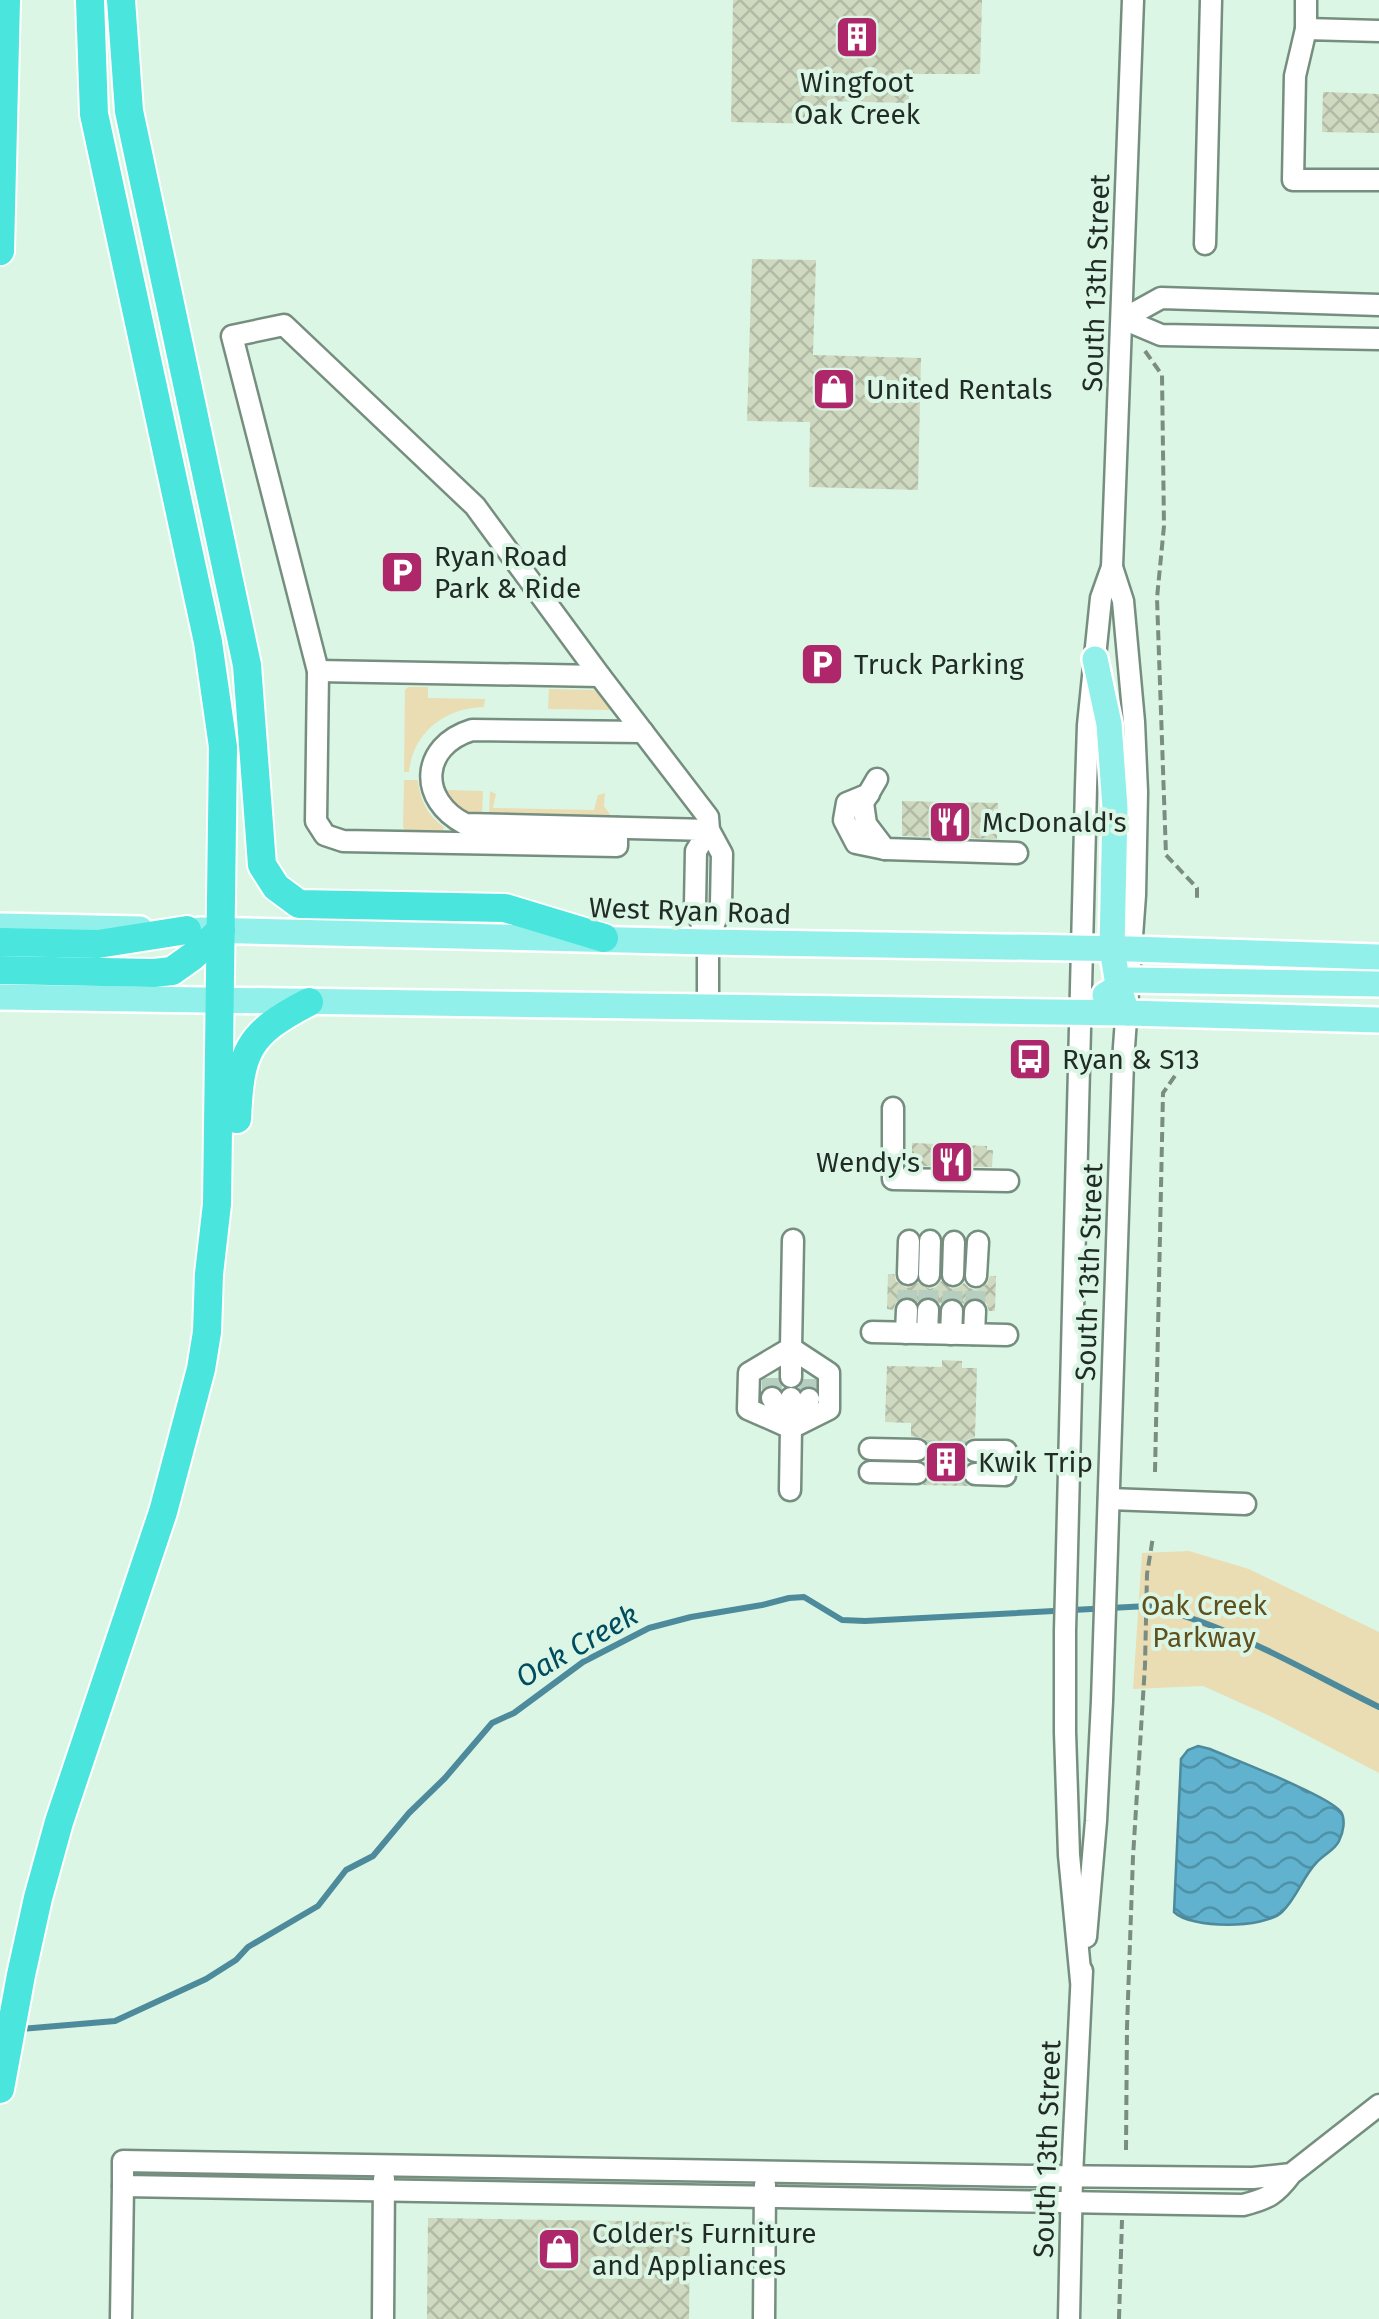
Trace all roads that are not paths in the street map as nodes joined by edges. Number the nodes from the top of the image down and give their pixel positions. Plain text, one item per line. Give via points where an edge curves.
1 (6, 0) edge
2 (90, 0) edge
3 (121, 0) edge
4 (1133, 0) edge
5 (1210, 0) edge
6 (1306, 0) edge
7 (1306, 29) junction
8 (1379, 31) edge
9 (1379, 180) edge
10 (1205, 244) dead end
11 (0, 251) edge
12 (1379, 305) edge
13 (1123, 318) junction
14 (1379, 338) edge
15 (1112, 567) junction
16 (1094, 659) junction
17 (318, 671) junction
18 (600, 676) junction
19 (643, 732) junction
20 (873, 786) dead end
21 (617, 828) junction
22 (709, 830) junction
23 (1017, 852) dead end
24 (187, 930) joint
25 (221, 930) junction
26 (13, 934) edge
27 (604, 938) junction
28 (708, 942) junction
29 (1082, 949) junction
30 (1122, 949) junction
31 (1379, 957) edge
32 (19, 980) edge
33 (1124, 982) junction
34 (1379, 984) edge
35 (0, 997) edge
36 (220, 1001) junction
37 (309, 1002) junction
38 (708, 1007) junction
39 (1080, 1012) junction
40 (1126, 1012) junction
41 (1379, 1020) edge
42 (893, 1108) dead end
43 (1008, 1181) dead end
44 (793, 1240) dead end
45 (920, 1241) dead end
46 (954, 1242) dead end
47 (978, 1242) dead end
48 (919, 1274) tunnel mouth
49 (953, 1275) tunnel mouth
50 (976, 1276) tunnel mouth
51 (917, 1310) tunnel mouth
52 (952, 1311) tunnel mouth
53 (975, 1311) tunnel mouth
54 (207, 1332) junction
55 (872, 1332) dead end
56 (917, 1333) junction
57 (951, 1334) junction
58 (974, 1334) junction
59 (1006, 1335) dead end
60 (792, 1348) junction
61 (790, 1388) junction
62 (791, 1428) junction
63 (870, 1449) dead end
64 (918, 1450) tunnel mouth
65 (975, 1451) tunnel mouth
66 (1006, 1451) dead end
67 (870, 1472) dead end
68 (917, 1473) tunnel mouth
69 (974, 1474) tunnel mouth
70 (1006, 1474) dead end
71 (790, 1490) dead end
72 (1109, 1499) junction
73 (1245, 1504) dead end
74 (1080, 1981) junction
75 (1, 2080) edge
76 (0, 2089) edge
77 (1379, 2104) edge
78 (384, 2166) junction
79 (766, 2172) junction
80 (1291, 2174) junction
81 (1072, 2176) junction
82 (123, 2186) junction
83 (384, 2190) junction
84 (764, 2197) junction
85 (1072, 2202) junction
86 (121, 2319) edge
87 (383, 2319) edge
88 (764, 2319) edge
89 (1069, 2319) edge

1 - 11 highway
2 - 25 highway via 94,114 208,642 223,747
3 - 27 highway via 129,111 247,665 262,866 276,888 299,904 504,908
4 - 13 street, South 13th Street
5 - 10 street
6 - 7 street
7 - 8 street
7 - 9 street via 1295,76 1293,180
12 - 13 street via 1161,298
13 - 14 street via 1161,335
13 - 15 street, South 13th Street
15 - 16 street, South 13th Street via 1100,598
15 - 30 street, South 13th Street via 1123,602 1136,775 1135,896
16 - 29 street, South 13th Street
16 - 30 main road via 1108,724
17 - 18 street
17 - 18 street via 232,336 284,325 475,506
17 - 21 street via 316,821 325,835 342,841 617,846
18 - 19 street
19 - 21 street via 472,730 444,745 432,766 438,802 465,824
19 - 22 street via 708,817
20 - 23 street via 863,803 866,824 885,849
21 - 22 street
22 - 28 street via 722,867 721,904
24 - 25 main road, West Ryan Road
24 - 26 highway via 98,944
25 - 27 main road, West Ryan Road
25 - 32 highway via 172,970
25 - 36 highway
27 - 28 main road, West Ryan Road
28 - 29 main road, West Ryan Road
28 - 38 street
29 - 30 main road, West Ryan Road
29 - 39 street, South 13th Street
30 - 31 main road, West Ryan Road
30 - 33 main road
32 - 35 main road
32 - 36 main road
33 - 34 main road
33 - 39 main road
33 - 40 main road
36 - 37 main road
36 - 54 highway
37 - 38 main road
37 - 54 highway via 279,1017 244,1060 227,1276
38 - 39 main road
39 - 40 main road
39 - 74 street, South 13th Street via 1065,1631 1069,1855
40 - 41 main road
40 - 72 street, South 13th Street
42 - 43 street via 892,1179
44 - 60 street
45 - 48 street
46 - 49 street
47 - 50 street
51 - 56 street
52 - 57 street
53 - 58 street
54 - 75 highway via 162,1512 38,1898
55 - 56 street
56 - 57 street
57 - 58 street
58 - 59 street
60 - 61 street
60 - 61 street
60 - 62 street via 830,1373 829,1410
60 - 62 street via 748,1373 748,1409
61 - 62 street
62 - 71 street
63 - 64 street
65 - 66 street
67 - 68 street
69 - 70 street
72 - 73 street
72 - 74 street, South 13th Street via 1096,1821
74 - 81 street, South 13th Street
75 - 76 highway
77 - 80 street
78 - 79 street
78 - 82 street via 123,2161
78 - 83 street
79 - 81 street
79 - 84 street
80 - 81 street
80 - 85 street via 1265,2200 1243,2204
81 - 85 street, South 13th Street
82 - 83 street
82 - 86 street
83 - 84 street
83 - 87 street
84 - 85 street
84 - 88 street
85 - 89 street, South 13th Street

